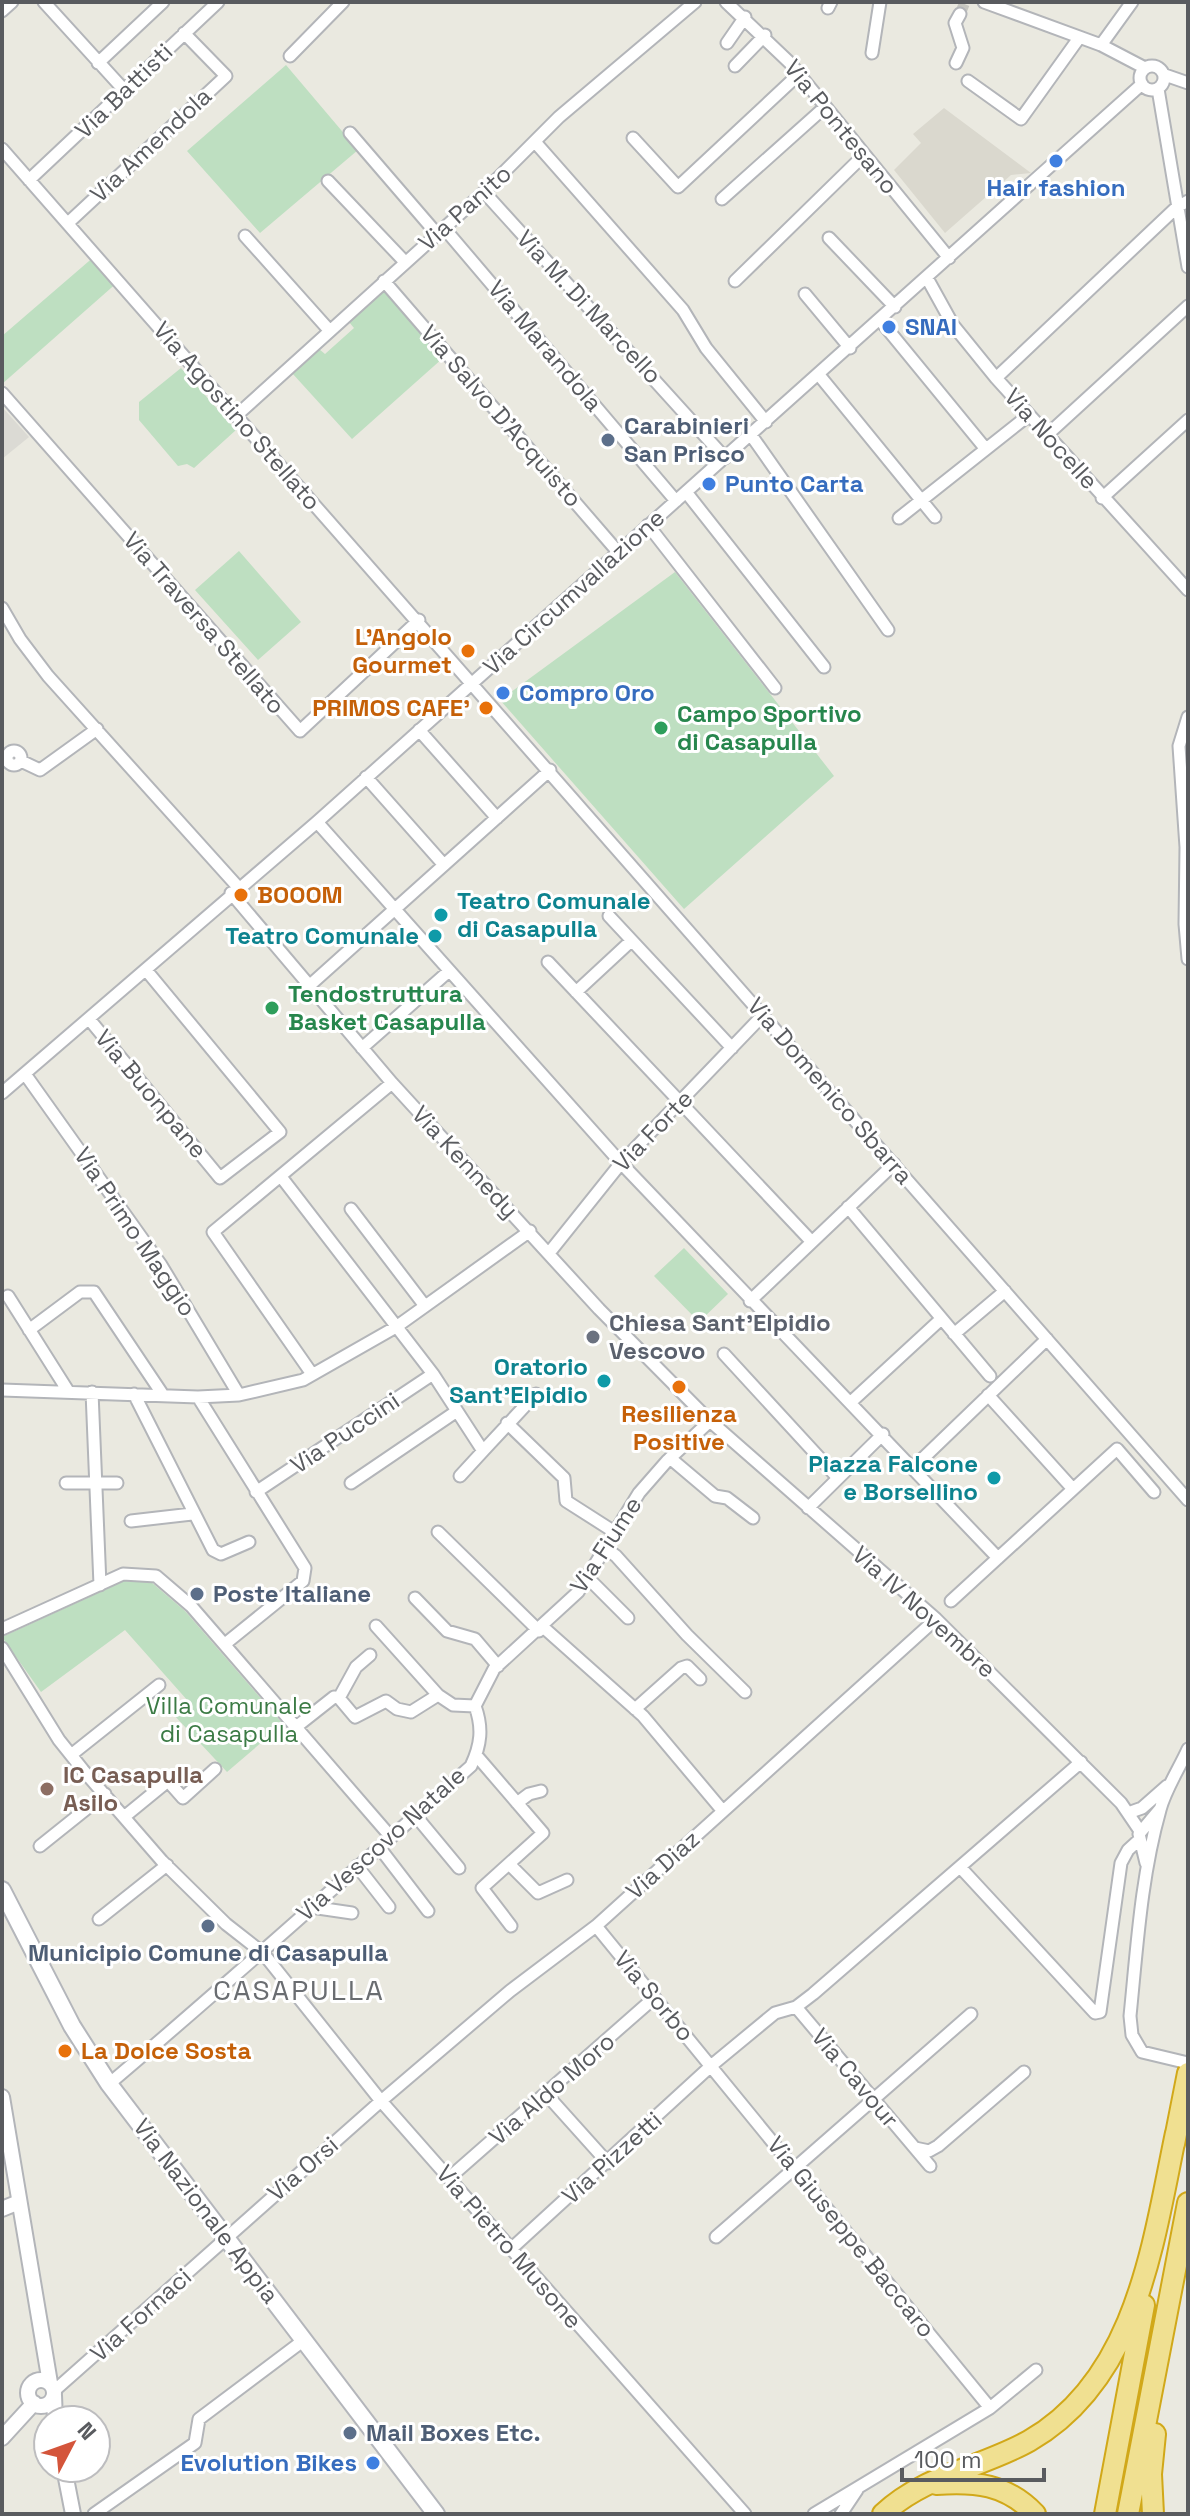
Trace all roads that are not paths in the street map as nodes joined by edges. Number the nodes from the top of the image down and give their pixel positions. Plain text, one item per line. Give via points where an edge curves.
1 (12, 2) edge
2 (44, 2) edge
3 (163, 2) edge
4 (218, 2) edge
5 (343, 2) edge
6 (695, 2) edge
7 (726, 2) edge
8 (880, 2) edge
9 (984, 2) edge
10 (1132, 2) edge
11 (2, 11) edge
12 (960, 14) tunnel mouth
13 (745, 17) junction
14 (184, 33) junction
15 (765, 35) junction
16 (1079, 38) junction
17 (727, 43) dead end
18 (1101, 45) junction
19 (872, 53) dead end
20 (290, 56) dead end
21 (98, 63) junction
22 (956, 63) dead end
23 (735, 66) dead end
24 (1145, 68) junction
25 (799, 74) junction
26 (1165, 75) junction
27 (968, 81) dead end
28 (1188, 83) edge
29 (1142, 84) junction
30 (1158, 89) junction
31 (125, 91) junction
32 (825, 107) junction
33 (350, 133) dead end
34 (633, 138) dead end
35 (535, 142) junction
36 (863, 156) junction
37 (5, 157) edge
38 (29, 180) junction
39 (328, 181) dead end
40 (484, 192) junction
41 (722, 199) dead end
42 (1183, 204) edge
43 (68, 223) junction
44 (440, 231) junction
45 (245, 236) dead end
46 (829, 238) dead end
47 (949, 258) junction
48 (405, 262) junction
49 (1188, 267) edge
50 (927, 278) junction
51 (384, 281) junction
52 (735, 281) dead end
53 (805, 294) dead end
54 (1188, 306) edge
55 (895, 307) junction
56 (880, 320) junction
57 (329, 330) junction
58 (850, 348) junction
59 (819, 375) junction
60 (996, 378) junction
61 (2, 393) edge
62 (237, 415) junction
63 (1029, 415) junction
64 (1188, 420) edge
65 (766, 422) junction
66 (751, 435) junction
67 (1047, 435) junction
68 (985, 448) junction
69 (725, 458) junction
70 (686, 492) junction
71 (1102, 498) junction
72 (921, 499) junction
73 (676, 501) junction
74 (935, 517) dead end
75 (899, 518) dead end
76 (648, 525) junction
77 (618, 552) junction
78 (1188, 590) edge
79 (2, 608) edge
80 (419, 620) junction
81 (888, 630) dead end
82 (824, 667) dead end
83 (473, 681) junction
84 (775, 688) dead end
85 (1188, 717) edge
86 (97, 729) junction
87 (419, 730) junction
88 (4, 756) edge
89 (550, 770) junction
90 (366, 777) junction
91 (497, 818) junction
92 (317, 822) junction
93 (444, 865) junction
94 (234, 890) junction
95 (394, 910) junction
96 (609, 916) dead end
97 (631, 941) junction
98 (1188, 959) edge
99 (548, 962) dead end
100 (146, 970) junction
101 (449, 971) junction
102 (309, 986) junction
103 (576, 992) junction
104 (763, 1015) junction
105 (89, 1019) junction
106 (362, 1048) junction
107 (732, 1048) junction
108 (25, 1074) junction
109 (392, 1083) junction
110 (2, 1093) edge
111 (681, 1103) junction
112 (621, 1163) junction
113 (894, 1164) junction
114 (282, 1178) junction
115 (848, 1207) junction
116 (351, 1209) dead end
117 (530, 1231) junction
118 (812, 1242) junction
119 (549, 1253) junction
120 (1005, 1291) junction
121 (8, 1296) dead end
122 (750, 1301) junction
123 (425, 1306) junction
124 (940, 1320) junction
125 (396, 1327) junction
126 (29, 1330) junction
127 (954, 1334) junction
128 (1047, 1339) junction
129 (724, 1354) dead end
130 (312, 1374) junction
131 (433, 1374) junction
132 (990, 1376) dead end
133 (2, 1390) edge
134 (68, 1391) junction
135 (92, 1392) junction
136 (134, 1394) junction
137 (536, 1394) dead end
138 (163, 1395) junction
139 (239, 1395) junction
140 (988, 1395) junction
141 (198, 1397) junction
142 (851, 1402) junction
143 (457, 1411) junction
144 (710, 1421) junction
145 (507, 1423) junction
146 (883, 1434) junction
147 (483, 1451) junction
148 (670, 1458) junction
149 (914, 1467) junction
150 (460, 1476) dead end
151 (838, 1478) junction
152 (66, 1483) dead end
153 (98, 1483) junction
154 (117, 1483) dead end
155 (351, 1483) dead end
156 (1073, 1489) junction
157 (256, 1492) junction
158 (1154, 1492) dead end
159 (1188, 1500) edge
160 (808, 1508) junction
161 (192, 1514) junction
162 (753, 1518) dead end
163 (131, 1521) dead end
164 (613, 1531) junction
165 (438, 1532) dead end
166 (249, 1542) dead end
167 (604, 1547) junction
168 (998, 1558) junction
169 (587, 1577) junction
170 (100, 1585) junction
171 (415, 1598) dead end
172 (951, 1601) dead end
173 (628, 1618) dead end
174 (936, 1619) junction
175 (376, 1626) dead end
176 (2, 1629) edge
177 (541, 1629) junction
178 (225, 1644) junction
179 (2, 1648) edge
180 (370, 1655) dead end
181 (498, 1666) junction
182 (700, 1679) dead end
183 (159, 1685) dead end
184 (745, 1692) dead end
185 (438, 1695) junction
186 (339, 1698) junction
187 (475, 1706) junction
188 (635, 1709) junction
189 (296, 1727) junction
190 (1188, 1749) edge
191 (71, 1755) junction
192 (476, 1755) junction
193 (1081, 1762) junction
194 (215, 1769) dead end
195 (1174, 1779) junction
196 (541, 1791) dead end
197 (105, 1794) junction
198 (517, 1803) junction
199 (722, 1810) junction
200 (1128, 1813) junction
201 (415, 1815) junction
202 (124, 1817) junction
203 (1146, 1836) junction
204 (391, 1837) junction
205 (40, 1846) dead end
206 (379, 1847) junction
207 (509, 1864) junction
208 (167, 1865) junction
209 (357, 1866) junction
210 (960, 1867) junction
211 (459, 1868) dead end
212 (567, 1880) dead end
213 (2, 1890) edge
214 (311, 1907) junction
215 (389, 1907) dead end
216 (428, 1911) dead end
217 (352, 1913) dead end
218 (99, 1919) dead end
219 (511, 1926) dead end
220 (596, 1926) junction
221 (282, 1934) junction
222 (263, 1953) junction
223 (247, 1967) junction
224 (280, 1974) junction
225 (654, 1998) junction
226 (796, 2007) junction
227 (971, 2014) dead end
228 (1188, 2063) edge
229 (712, 2065) junction
230 (1024, 2072) dead end
231 (1188, 2073) edge
232 (109, 2084) junction
233 (547, 2095) junction
234 (2, 2097) edge
235 (873, 2099) junction
236 (381, 2101) junction
237 (1176, 2133) junction
238 (914, 2148) junction
239 (608, 2163) junction
240 (8, 2164) edge
241 (930, 2166) dead end
242 (796, 2167) junction
243 (449, 2178) junction
244 (19, 2202) junction
245 (1188, 2203) edge
246 (2, 2209) edge
247 (226, 2237) junction
248 (716, 2237) dead end
249 (1188, 2239) edge
250 (511, 2249) junction
251 (304, 2340) junction
252 (1036, 2370) dead end
253 (46, 2393) junction
254 (50, 2404) edge
255 (990, 2408) junction
256 (2, 2438) edge
257 (67, 2484) edge
258 (928, 2485) junction
259 (860, 2486) junction
260 (73, 2514) edge
261 (94, 2514) edge
262 (436, 2514) edge
263 (745, 2514) edge
264 (815, 2514) edge
265 (841, 2514) edge
266 (883, 2514) edge
267 (1035, 2514) edge
268 (1105, 2514) edge
269 (1128, 2514) edge
270 (1153, 2514) edge

1 - 11 street
2 - 21 street
3 - 21 street
4 - 14 street, Via Battisti
5 - 20 street
6 - 35 street, Via Panito via 630,53
7 - 13 street, Via Pontesano
8 - 19 street
9 - 16 street
10 - 18 street
12 - 22 street via 955,23 963,48
13 - 15 street, Via Pontesano
13 - 17 street
14 - 31 street, Via Battisti
14 - 43 street, Via Amendola via 226,76
15 - 23 street
15 - 25 street, Via Pontesano
16 - 18 street
16 - 27 street via 1021,119
18 - 24 street
21 - 31 street
24 - 26 street via 1157,66
24 - 29 street
25 - 32 street, Via Pontesano
25 - 34 street via 678,187
26 - 28 street
26 - 30 street
29 - 30 street
29 - 47 street, Via Circumvallazione
30 - 42 street
31 - 38 street, Via Battisti
32 - 36 street, Via Pontesano
32 - 41 street
33 - 44 street, Via Marandola
35 - 40 street, Via Panito
35 - 65 street via 683,310 706,348
36 - 47 street, Via Pontesano
36 - 52 street
37 - 38 street, Via Agostino Stellato
38 - 43 street, Via Agostino Stellato
39 - 48 street
40 - 44 street, Via Panito
40 - 69 street, Via M. Di Marcello
42 - 49 street
42 - 60 street
43 - 62 street, Via Agostino Stellato
44 - 48 street, Via Panito
44 - 73 street, Via Marandola
45 - 57 street
46 - 55 street
47 - 50 street, Via Circumvallazione
48 - 51 street, Via Panito
50 - 55 street, Via Circumvallazione
50 - 60 street, Via Nocelle via 953,325
51 - 57 street, Via Panito
51 - 77 street, Via Salvo D'Acquisto
53 - 58 street
54 - 67 street
55 - 56 street, Via Circumvallazione
56 - 58 street, Via Circumvallazione
56 - 68 street
57 - 62 street, Via Panito
58 - 59 street, Via Circumvallazione
59 - 65 street, Via Circumvallazione
59 - 72 street
60 - 63 street, Via Nocelle
61 - 80 street, Via Traversa Stellato via 300,731
62 - 80 street, Via Agostino Stellato
63 - 67 street, Via Nocelle
63 - 68 street
64 - 71 street
65 - 66 street, Via Circumvallazione
66 - 69 street, Via Circumvallazione
66 - 81 street
67 - 71 street, Via Nocelle
68 - 72 street
69 - 70 street, Via Circumvallazione
70 - 73 street, Via Circumvallazione
70 - 82 street
71 - 78 street, Via Nocelle
72 - 74 street
72 - 75 street
73 - 76 street, Via Circumvallazione
76 - 77 street, Via Circumvallazione
76 - 84 street
77 - 83 street, Via Circumvallazione
79 - 86 street, Via Kennedy via 48,676
80 - 83 street, Via Agostino Stellato
83 - 87 street, Via Circumvallazione
83 - 89 street, Via Domenico Sbarra
85 - 98 street via 1179,746
86 - 88 street via 40,770 21,761 17,751
86 - 94 street, Via Kennedy
87 - 90 street, Via Circumvallazione
87 - 91 street
89 - 91 street
89 - 104 street, Via Domenico Sbarra
90 - 92 street, Via Circumvallazione
90 - 93 street
91 - 93 street
92 - 94 street, Via Circumvallazione
92 - 95 street
93 - 95 street
94 - 100 street, Via Circumvallazione
94 - 102 street, Via Kennedy
95 - 101 street
95 - 102 street
96 - 97 street
97 - 103 street
97 - 107 street
99 - 103 street
100 - 105 street, Via Circumvallazione
100 - 105 street, Via Buonpane via 280,1132 220,1178
101 - 106 street
101 - 112 street
102 - 106 street, Via Kennedy
103 - 111 street
104 - 107 street, Via Forte
104 - 113 street, Via Domenico Sbarra
105 - 108 street, Via Circumvallazione
106 - 109 street, Via Kennedy
107 - 111 street, Via Forte
108 - 110 street, Via Circumvallazione
108 - 139 street, Via Primo Maggio via 161,1265
109 - 114 street
109 - 117 street, Via Kennedy
111 - 112 street, Via Forte
111 - 118 street
112 - 119 street, Via Forte
112 - 122 street
113 - 115 street
113 - 120 street, Via Domenico Sbarra
114 - 125 street
114 - 130 street via 213,1232
115 - 118 street
115 - 124 street
116 - 123 street
117 - 119 street, Via Kennedy
117 - 123 street
118 - 122 street
119 - 144 street, Via Kennedy
120 - 127 street
120 - 128 street, Via Domenico Sbarra
121 - 126 street
122 - 142 street
123 - 125 street
124 - 127 street
124 - 142 street
125 - 130 street
125 - 131 street
126 - 134 street
126 - 138 street via 80,1292 94,1292
127 - 132 street
128 - 140 street
128 - 159 street, Via Domenico Sbarra
129 - 151 street
130 - 139 street
131 - 143 street
131 - 157 street, Via Puccini
133 - 134 street
134 - 135 street
135 - 136 street
135 - 153 street
136 - 138 street
136 - 161 street
137 - 145 street
138 - 141 street
139 - 141 street
140 - 149 street
140 - 156 street
141 - 157 street
142 - 146 street
143 - 147 street
143 - 155 street
144 - 148 street, Via Fiume
144 - 160 street, Via IV Novembre
145 - 147 street
145 - 164 street via 564,1478 566,1501
146 - 149 street
146 - 151 street
147 - 150 street
148 - 162 street via 715,1496 727,1498
148 - 164 street, Via Fiume
149 - 168 street
151 - 160 street
152 - 153 street
153 - 154 street
153 - 170 street
156 - 158 street via 1117,1449
156 - 168 street
157 - 178 street via 305,1568 305,1576
160 - 174 street, Via IV Novembre
161 - 163 street
161 - 166 street via 213,1550 221,1554
164 - 167 street, Via Fiume
165 - 177 street
167 - 169 street, Via Fiume
167 - 184 street
168 - 172 street
169 - 173 street
169 - 177 street, Via Fiume
170 - 176 street
170 - 178 street via 123,1574 156,1576
171 - 181 street via 447,1631 475,1639
174 - 193 street, Via IV Novembre
174 - 199 street, Via Diaz
175 - 185 street
177 - 181 street, Via Fiume
177 - 188 street
178 - 189 street
179 - 191 street, Via Pietro Musone
180 - 186 street via 356,1667
181 - 187 street, Via Fiume
182 - 188 street via 687,1666 681,1668
183 - 191 street
185 - 186 street via 411,1712 386,1701 355,1717
185 - 187 street via 461,1707
186 - 189 street
187 - 192 street, Via Vescovo Natale via 481,1723
188 - 199 street
189 - 204 street
190 - 195 street
191 - 197 street, Via Pietro Musone
192 - 198 street
192 - 201 street, Via Vescovo Natale via 471,1766
193 - 200 street, Via IV Novembre
193 - 210 street, Via Pizzetti
194 - 202 street via 183,1798 168,1781
195 - 200 street via 1151,1801
195 - 203 street
196 - 198 street
197 - 202 street, Via Pietro Musone
197 - 205 street
198 - 207 street via 543,1833
199 - 220 street, Via Diaz
200 - 203 street, Via IV Novembre
201 - 204 street, Via Vescovo Natale
201 - 211 street
202 - 208 street, Via Pietro Musone
203 - 210 street via 1121,1863 1100,2012 1095,2013
203 - 228 street via 1130,2016 1142,2052
204 - 206 street, Via Vescovo Natale
206 - 209 street, Via Vescovo Natale
206 - 216 street
207 - 212 street via 538,1893
207 - 219 street via 482,1888
208 - 218 street
208 - 222 street, Via Pietro Musone
209 - 214 street, Via Vescovo Natale
209 - 215 street
210 - 226 street, Via Pizzetti
213 - 232 main road, Via Nazionale Appia via 72,2026
214 - 217 street
214 - 221 street, Via Vescovo Natale
220 - 225 street, Via Sorbo
220 - 236 street, Via Diaz
221 - 222 street, Via Vescovo Natale
221 - 224 street, Via Vescovo Natale via 277,1951
222 - 223 street, Via Vescovo Natale
222 - 224 street, Via Pietro Musone
223 - 224 street via 262,1965
223 - 232 street, Via Vescovo Natale
224 - 236 street, Via Pietro Musone
225 - 229 street, Via Sorbo
225 - 233 street, Via Aldo Moro
226 - 229 street, Via Pizzetti via 775,2013
226 - 235 street, Via Cavour
227 - 235 street
229 - 239 street, Via Pizzetti
229 - 242 street, Via Giuseppe Baccaro
230 - 238 street, Via Cavour via 938,2146 929,2151
231 - 237 highway
232 - 247 main road, Via Nazionale Appia
233 - 239 street
233 - 243 street, Via Aldo Moro
234 - 240 street
235 - 238 street, Via Cavour
235 - 242 street
236 - 243 street, Via Pietro Musone
236 - 247 street, Via Orsi
237 - 258 highway via 1147,2270 1097,2380 1075,2406 1028,2441
237 - 268 highway
238 - 241 street, Via Cavour
239 - 250 street, Via Pizzetti
240 - 244 street
242 - 248 street
242 - 255 street, Via Giuseppe Baccaro
243 - 250 street, Via Pietro Musone
244 - 246 street
244 - 253 street
245 - 269 highway
247 - 251 main road, Via Nazionale Appia
247 - 253 street, Via Fornaci
249 - 270 highway via 1155,2434
250 - 263 street, Via Pietro Musone
251 - 261 street via 199,2419 195,2443
251 - 262 main road, Via Nazionale Appia
252 - 255 street
253 - 254 street
253 - 256 street, Via Fornaci
255 - 259 street
257 - 260 street
258 - 266 highway
258 - 267 highway via 974,2481 1012,2494
259 - 264 street
259 - 265 street

